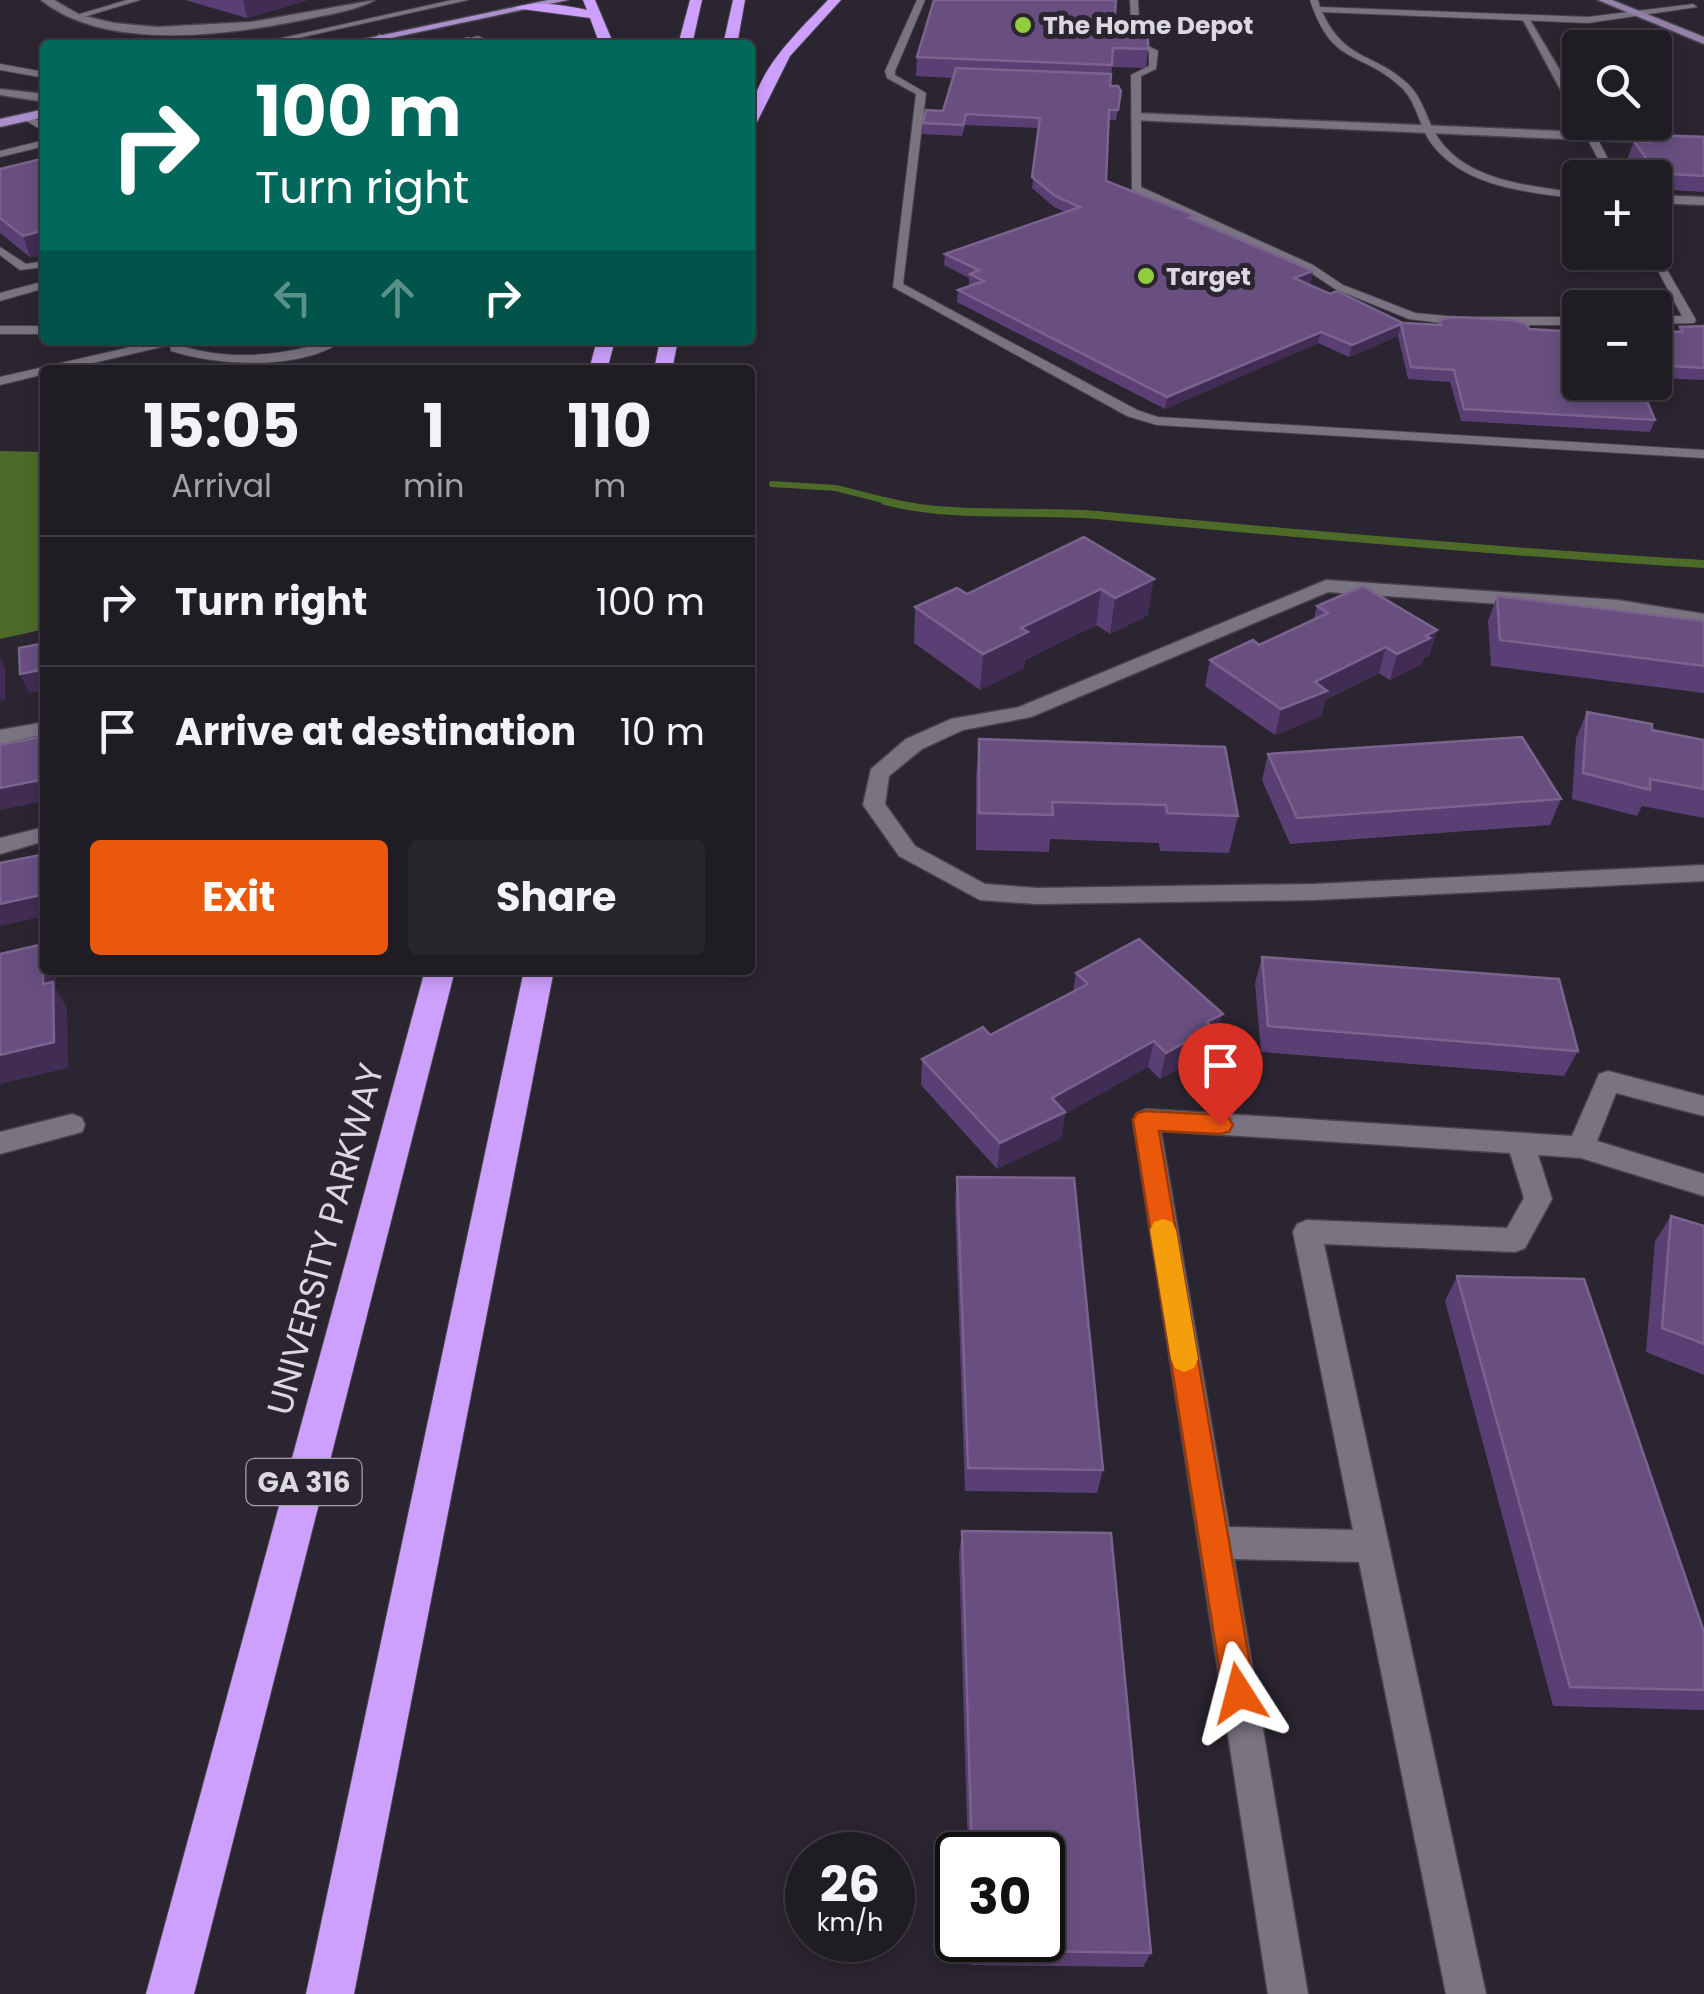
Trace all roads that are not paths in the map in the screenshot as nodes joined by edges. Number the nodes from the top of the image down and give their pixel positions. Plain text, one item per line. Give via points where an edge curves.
1 (46, 0) edge
2 (136, 0) edge
3 (370, 0) edge
4 (464, 0) edge
5 (564, 0) edge
6 (589, 0) edge
7 (696, 0) edge
8 (739, 0) edge
9 (835, 0) edge
10 (920, 0) edge
11 (1134, 0) edge
12 (1603, 0) edge
13 (1634, 0) edge
14 (1678, 0) edge
15 (517, 3) edge
16 (1316, 5) edge
17 (1658, 12) junction
18 (594, 15) junction
19 (1633, 15) junction
20 (77, 16) junction
21 (1527, 18) junction
22 (1704, 30) edge
23 (379, 37) junction
24 (279, 40) edge
25 (365, 40) edge
26 (385, 40) edge
27 (604, 40) edge
28 (685, 40) edge
29 (731, 40) edge
30 (1704, 40) edge
31 (0, 67) edge
32 (40, 74) edge
33 (1562, 82) edge
34 (1, 91) edge
35 (40, 97) edge
36 (0, 108) edge
37 (755, 112) edge
38 (35, 116) edge
39 (1134, 116) junction
40 (0, 123) edge
41 (1429, 130) junction
42 (1562, 135) edge
43 (1672, 140) edge
44 (1704, 141) edge
45 (40, 144) edge
46 (0, 154) edge
47 (1562, 193) edge
48 (1672, 200) edge
49 (1704, 202) edge
50 (0, 250) edge
51 (16, 262) junction
52 (40, 265) edge
53 (0, 267) edge
54 (1663, 270) edge
55 (40, 285) edge
56 (0, 297) edge
57 (1672, 320) edge
58 (1562, 321) edge
59 (0, 330) edge
60 (40, 330) edge
61 (156, 345) edge
62 (176, 345) edge
63 (320, 345) edge
64 (68, 365) edge
65 (40, 371) edge
66 (0, 380) edge
67 (1704, 454) edge
68 (1704, 620) edge
69 (40, 729) edge
70 (0, 738) edge
71 (40, 835) edge
72 (0, 846) edge
73 (1704, 873) edge
74 (439, 975) edge
75 (539, 975) edge
76 (1704, 1106) edge
77 (72, 1125) dead end
78 (0, 1143) edge
79 (1520, 1143) junction
80 (1582, 1147) junction
81 (1704, 1185) edge
82 (1214, 1543) junction
83 (1372, 1546) junction
84 (170, 1994) edge
85 (330, 1994) edge
86 (1288, 1994) edge
87 (1466, 1994) edge

1 - 20 street
2 - 20 lane
3 - 20 street via 296,20 203,29 128,27
4 - 24 lane
5 - 15 main road
6 - 18 highway
7 - 28 highway
8 - 29 highway
9 - 37 highway via 784,54
10 - 67 lane via 890,71 921,92 897,285 1132,414 1157,421
11 - 39 lane via 1136,43 1154,51 1152,68 1136,76
12 - 19 main road
13 - 17 main road
14 - 17 lane via 1693,7
15 - 18 highway
15 - 23 main road
16 - 21 lane
16 - 41 lane via 1328,37 1402,82
17 - 19 lane
17 - 22 main road
18 - 27 highway
19 - 21 lane
19 - 30 main road
21 - 33 street
23 - 25 main road
23 - 26 lane
31 - 32 lane
34 - 35 street
34 - 38 street
36 - 38 street
38 - 40 main road
39 - 41 street
39 - 58 lane via 1136,189 1362,298 1413,316 1456,321
41 - 42 street
41 - 47 lane via 1448,159 1486,176
43 - 44 street
45 - 46 lane
48 - 49 street
50 - 51 lane
51 - 52 lane
51 - 53 lane
54 - 57 lane via 1690,320
55 - 56 lane
59 - 60 lane
61 - 64 lane
62 - 63 lane via 192,355 273,358
65 - 66 lane
68 - 73 street via 1618,606 1326,586 1024,713 958,724 914,744 879,774 874,805 907,851 980,892 1314,892
69 - 70 street
71 - 72 street
74 - 84 highway, UNIVERSITY PARKWAY / GA 316
75 - 85 highway
76 - 80 street via 1608,1081
77 - 78 street
79 - 80 street
79 - 82 street via 1146,1120
79 - 83 street via 1538,1199 1515,1240 1307,1232
80 - 81 street
82 - 83 street
82 - 86 street
83 - 87 street

